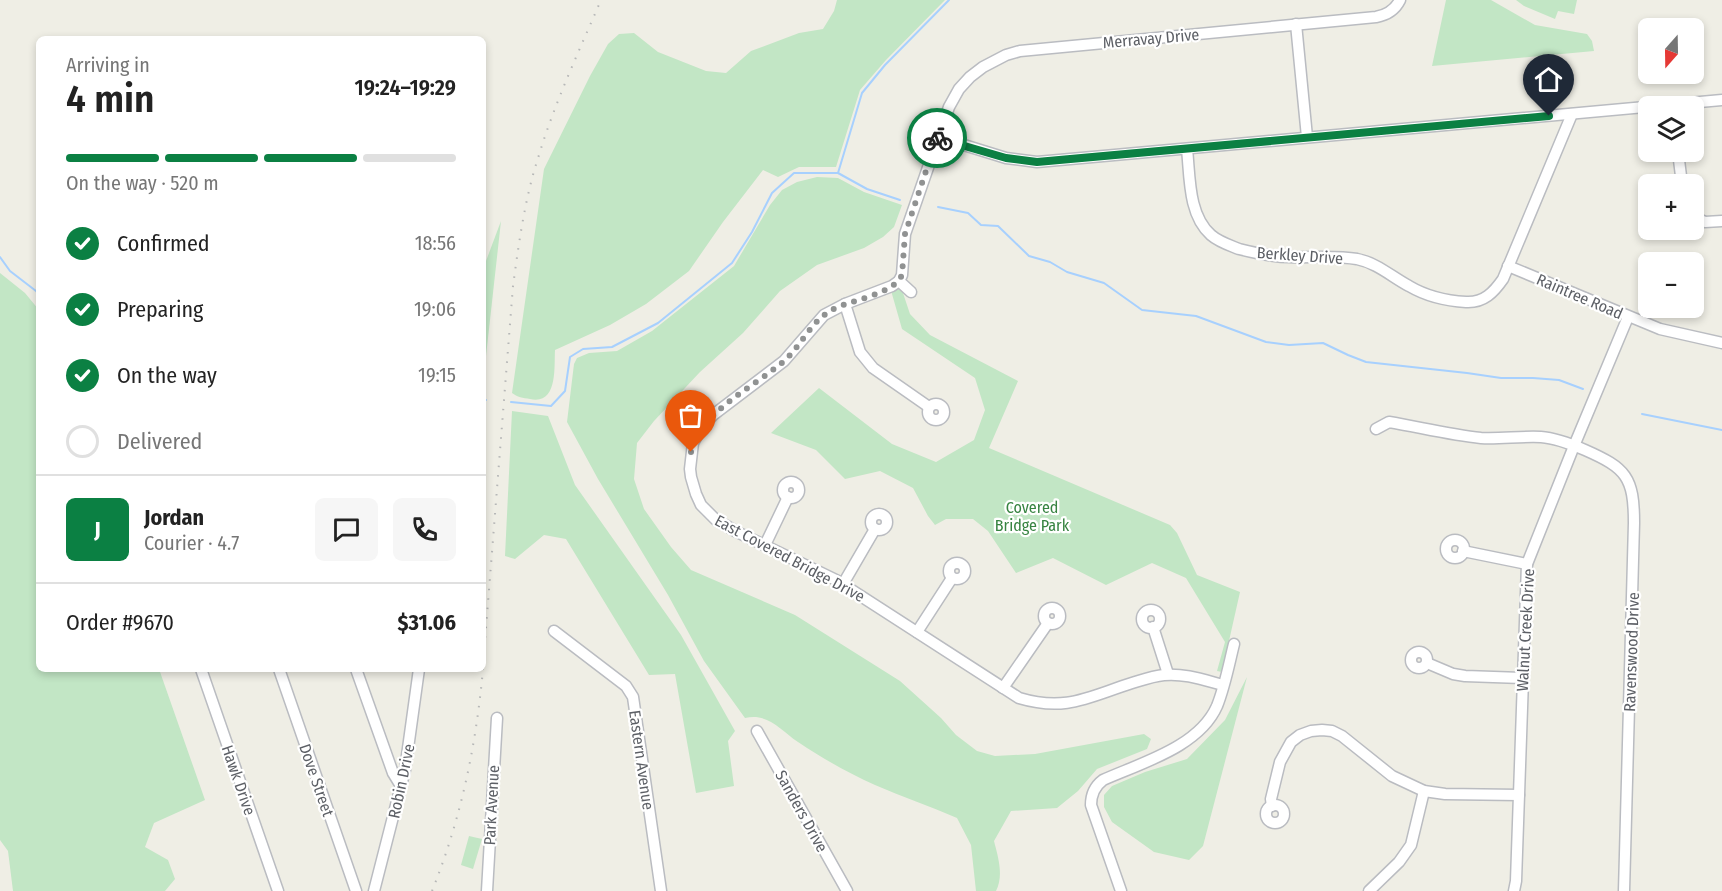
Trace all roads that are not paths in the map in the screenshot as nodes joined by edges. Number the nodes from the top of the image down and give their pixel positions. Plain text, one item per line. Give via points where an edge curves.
1 (1400, 0) edge
2 (1296, 24) junction
3 (1722, 99) edge
4 (1704, 101) edge
5 (1638, 108) edge
6 (1572, 114) junction
7 (938, 137) junction
8 (1307, 137) junction
9 (1187, 149) junction
10 (1722, 221) edge
11 (1704, 222) edge
12 (1508, 266) junction
13 (899, 281) junction
14 (911, 292) dead end
15 (845, 304) junction
16 (1628, 317) junction
17 (1722, 343) edge
18 (929, 407) dead end
19 (1376, 429) dead end
20 (1574, 446) junction
21 (788, 497) dead end
22 (875, 529) dead end
23 (765, 545) junction
24 (1463, 551) dead end
25 (1527, 564) junction
26 (952, 578) dead end
27 (843, 584) junction
28 (1048, 623) dead end
29 (1153, 627) dead end
30 (554, 631) dead end
31 (916, 632) junction
32 (1234, 644) dead end
33 (1427, 663) dead end
34 (202, 672) edge
35 (280, 672) edge
36 (357, 672) edge
37 (419, 672) edge
38 (1168, 675) junction
39 (1522, 678) junction
40 (1223, 685) junction
41 (1003, 688) junction
42 (497, 718) dead end
43 (757, 731) dead end
44 (401, 786) junction
45 (1424, 792) junction
46 (1519, 795) junction
47 (1272, 806) dead end
48 (278, 891) edge
49 (356, 891) edge
50 (374, 891) edge
51 (487, 891) edge
52 (661, 891) edge
53 (847, 891) edge
54 (1120, 891) edge
55 (1369, 891) edge
56 (1514, 891) edge
57 (1624, 891) edge

1 - 2 street, Merravay Drive via 1384,16
2 - 7 street, Merravay Drive via 1006,55 983,66 959,89
2 - 8 street
3 - 4 street
5 - 6 street
6 - 8 street
6 - 12 street, Berkley Drive
7 - 9 street via 1006,158 1037,162
7 - 13 street via 905,234
8 - 9 street
9 - 12 street, Berkley Drive via 1195,211 1207,231 1230,246 1286,258 1338,256 1362,260 1419,291 1466,302 1492,293
10 - 11 street
12 - 16 street, Raintree Road
13 - 14 street
13 - 15 street, East Covered Bridge Drive
15 - 18 street via 865,360
15 - 23 street, East Covered Bridge Drive via 825,315 784,361 713,415 693,443 690,469 701,506 716,520
16 - 17 street, Raintree Road via 1670,332
16 - 20 street, Walnut Creek Drive
19 - 20 street, Ravenswood Drive via 1389,422 1479,438 1544,437
20 - 25 street, Walnut Creek Drive
20 - 57 street, Ravenswood Drive via 1608,460 1622,471 1634,502
21 - 23 street
22 - 27 street
23 - 27 street, East Covered Bridge Drive
24 - 25 street
25 - 39 street, Walnut Creek Drive
26 - 31 street
27 - 31 street, East Covered Bridge Drive
28 - 41 street
29 - 38 street
30 - 52 street, Eastern Avenue via 626,686 633,697
31 - 41 street, East Covered Bridge Drive
32 - 40 street
33 - 39 street via 1465,676
34 - 48 street, Hawk Drive
35 - 49 street, Dove Street
36 - 44 street
37 - 44 street, Robin Drive
38 - 40 street, East Covered Bridge Drive
38 - 41 street, East Covered Bridge Drive via 1054,705 1019,698
39 - 46 street, Walnut Creek Drive
40 - 54 street via 1214,711 1196,734 1181,745 1103,780 1093,791 1091,805
42 - 51 street, Park Avenue
43 - 53 street, Sanders Drive
44 - 50 street, Robin Drive
45 - 46 street
45 - 47 street via 1392,776 1342,736 1332,731 1311,731 1300,735 1284,752
45 - 55 street via 1411,845
46 - 56 street, Walnut Creek Drive

